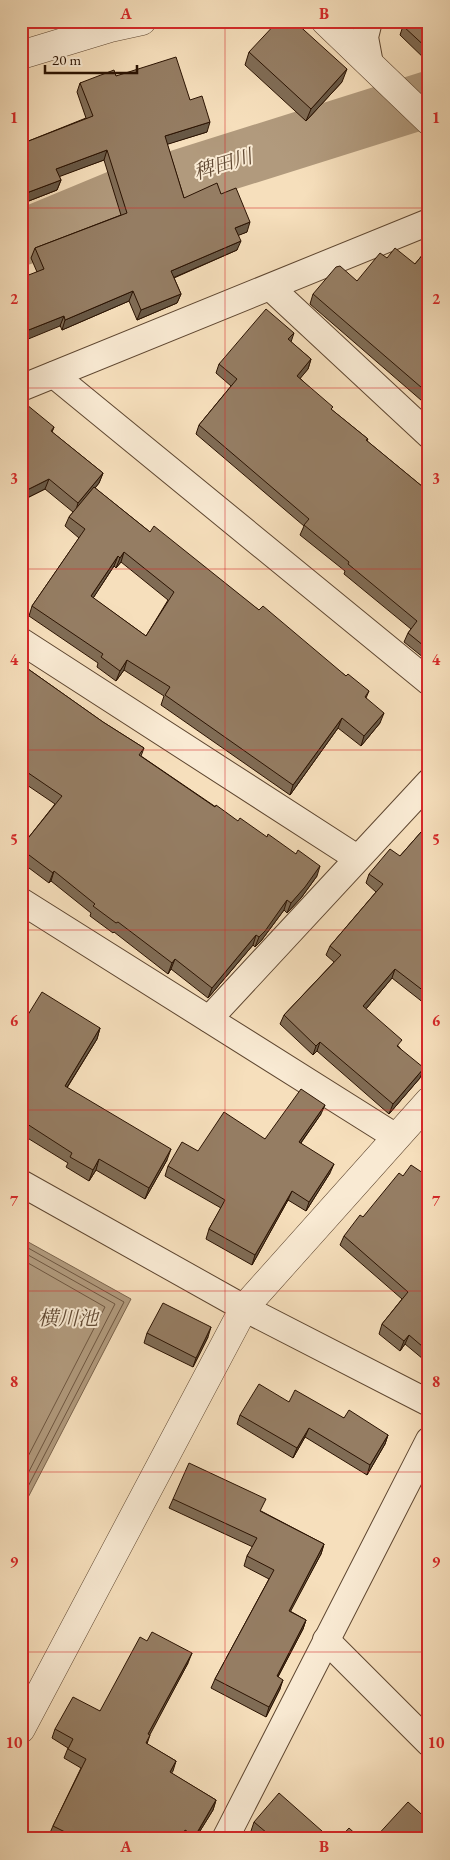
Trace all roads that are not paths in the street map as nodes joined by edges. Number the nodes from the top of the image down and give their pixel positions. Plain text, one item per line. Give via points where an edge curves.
1 (142, 21) edge
2 (325, 21) edge
3 (368, 21) edge
4 (21, 55) edge
5 (370, 64) junction
6 (429, 121) edge
7 (429, 222) edge
8 (272, 288) junction
9 (54, 375) junction
10 (21, 388) edge
11 (429, 435) edge
12 (21, 641) edge
13 (429, 682) edge
14 (429, 782) edge
15 (357, 858) junction
16 (21, 901) edge
17 (209, 1019) junction
18 (429, 1101) edge
19 (396, 1137) junction
20 (21, 1183) edge
21 (244, 1308) junction
22 (429, 1403) edge
23 (429, 1440) edge
24 (326, 1640) junction
25 (21, 1729) edge
26 (429, 1743) edge
27 (230, 1836) edge

1 - 4 street
2 - 5 street
3 - 5 street via 365,37
5 - 6 street
7 - 8 street
8 - 9 street
8 - 11 street
9 - 10 street
9 - 13 street
12 - 15 street
14 - 15 street
15 - 17 street
16 - 17 street
17 - 19 street
18 - 19 street
19 - 21 street
20 - 21 street
21 - 22 street
21 - 25 street
23 - 24 street
24 - 26 street
24 - 27 street

